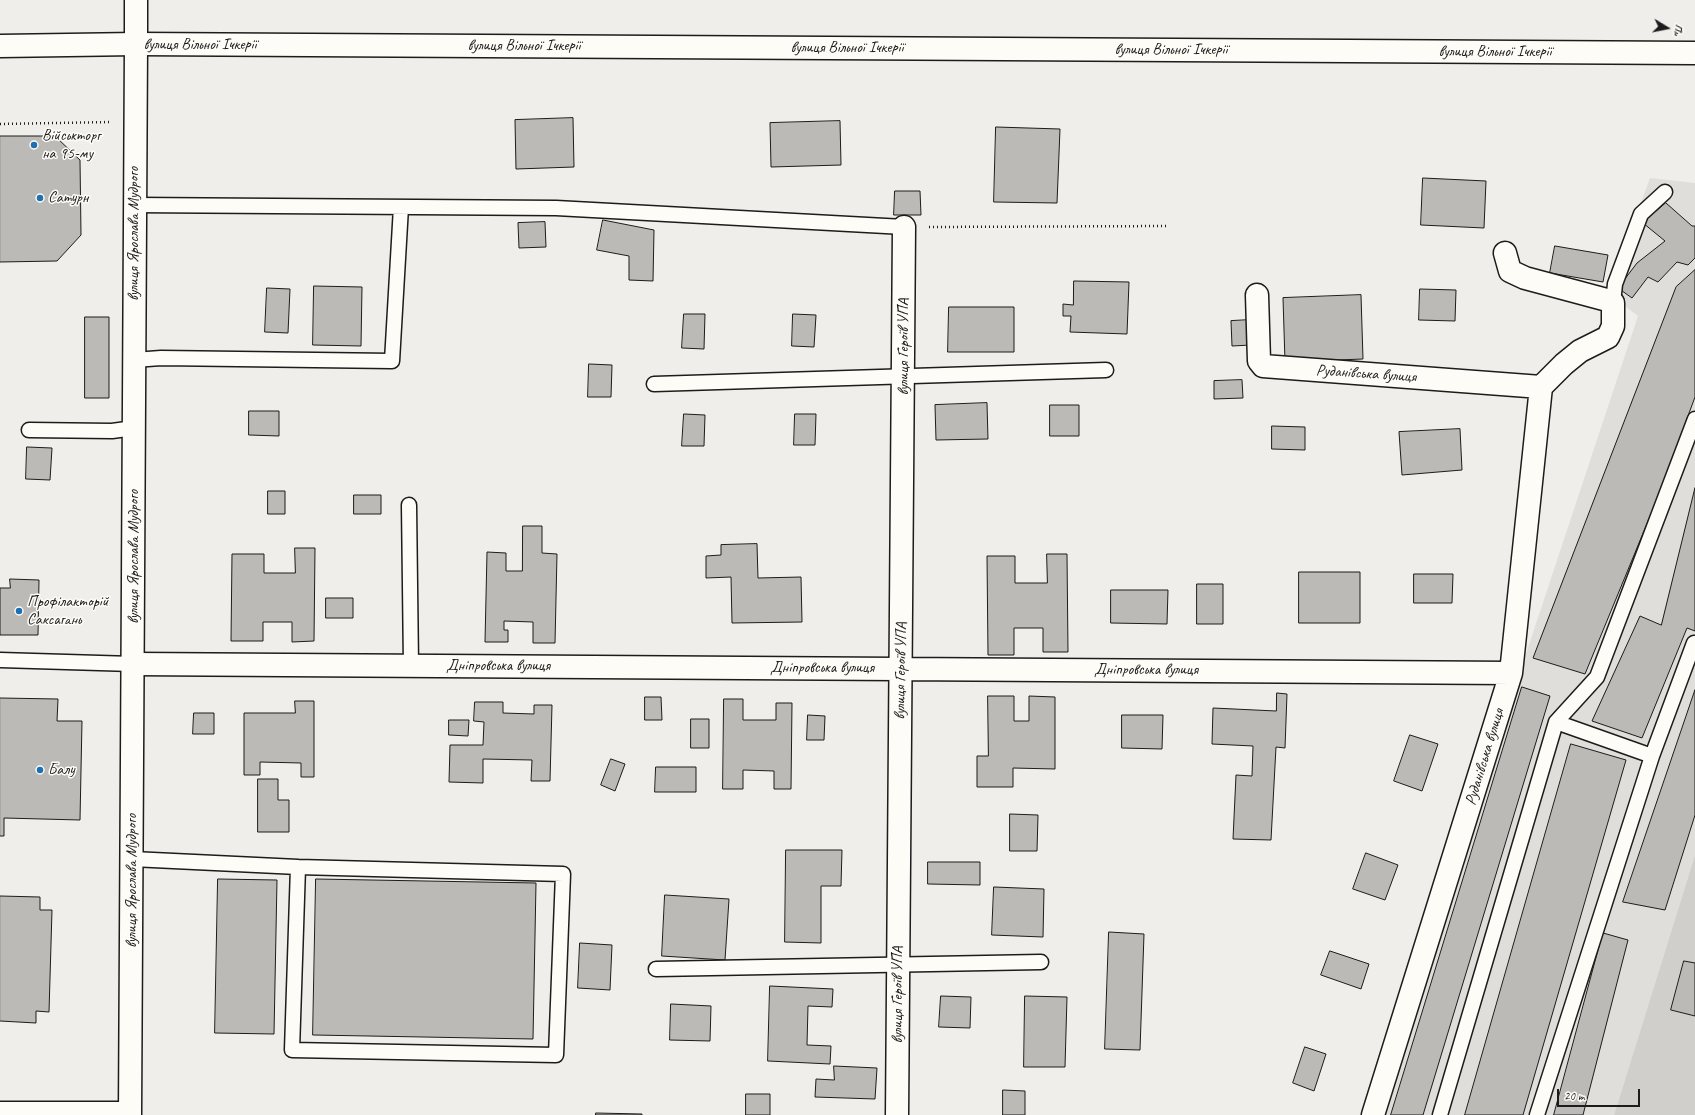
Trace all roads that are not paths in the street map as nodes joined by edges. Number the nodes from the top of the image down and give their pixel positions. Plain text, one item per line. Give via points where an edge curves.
1 (136, 0) edge
2 (136, 44) junction
3 (0, 46) edge
4 (1695, 53) edge
5 (1666, 192) dead end
6 (134, 205) junction
7 (401, 207) junction
8 (904, 227) joint
9 (1505, 253) dead end
10 (1257, 295) dead end
11 (1613, 303) junction
12 (134, 360) junction
13 (1106, 370) dead end
14 (904, 375) junction
15 (654, 384) dead end
16 (1541, 387) junction
17 (1695, 419) edge
18 (134, 428) junction
19 (29, 430) dead end
20 (409, 505) dead end
21 (1694, 643) dead end
22 (0, 660) edge
23 (133, 664) junction
24 (411, 666) junction
25 (901, 669) junction
26 (1511, 673) junction
27 (1556, 722) junction
28 (1652, 756) junction
29 (132, 860) junction
30 (298, 867) junction
31 (1041, 962) dead end
32 (898, 964) junction
33 (656, 969) dead end
34 (0, 1110) edge
35 (130, 1112) edge
36 (897, 1115) edge
37 (1373, 1115) edge
38 (1440, 1115) edge
39 (1537, 1115) edge

1 - 2 street, вулиця Ярослава Мудрого
2 - 3 street, вулиця Вільної Ічкерії
2 - 4 street, вулиця Вільної Ічкерії
2 - 6 street, вулиця Ярослава Мудрого
5 - 11 lane via 1641,214 1614,284
6 - 7 lane
6 - 12 street, вулиця Ярослава Мудрого
7 - 8 lane via 556,208
7 - 12 lane via 392,361 161,358
8 - 14 street, вулиця Героїв УПА
9 - 11 street via 1510,271 1525,278
10 - 16 street, Руданівська вулиця via 1259,361 1264,366
11 - 16 street via 1613,326 1608,337 1580,351
12 - 18 street, вулиця Ярослава Мудрого
13 - 14 lane
14 - 15 lane
14 - 25 street, вулиця Героїв УПА
16 - 26 street, Руданівська вулиця
17 - 27 lane via 1597,677
18 - 19 lane via 112,431
18 - 23 street, вулиця Ярослава Мудрого
20 - 24 lane
21 - 28 lane
22 - 23 lane
23 - 24 street, Дніпровська вулиця
23 - 29 street, вулиця Ярослава Мудрого
24 - 25 street, Дніпровська вулиця
25 - 26 street, Дніпровська вулиця
25 - 32 street, вулиця Героїв УПА
26 - 37 street, Руданівська вулиця
27 - 28 lane
27 - 38 lane
28 - 39 lane
29 - 30 lane
29 - 35 street, вулиця Ярослава Мудрого
30 - 30 lane via 292,1050 556,1055 563,874
31 - 32 lane
32 - 33 lane
32 - 36 street, вулиця Героїв УПА
34 - 35 lane

